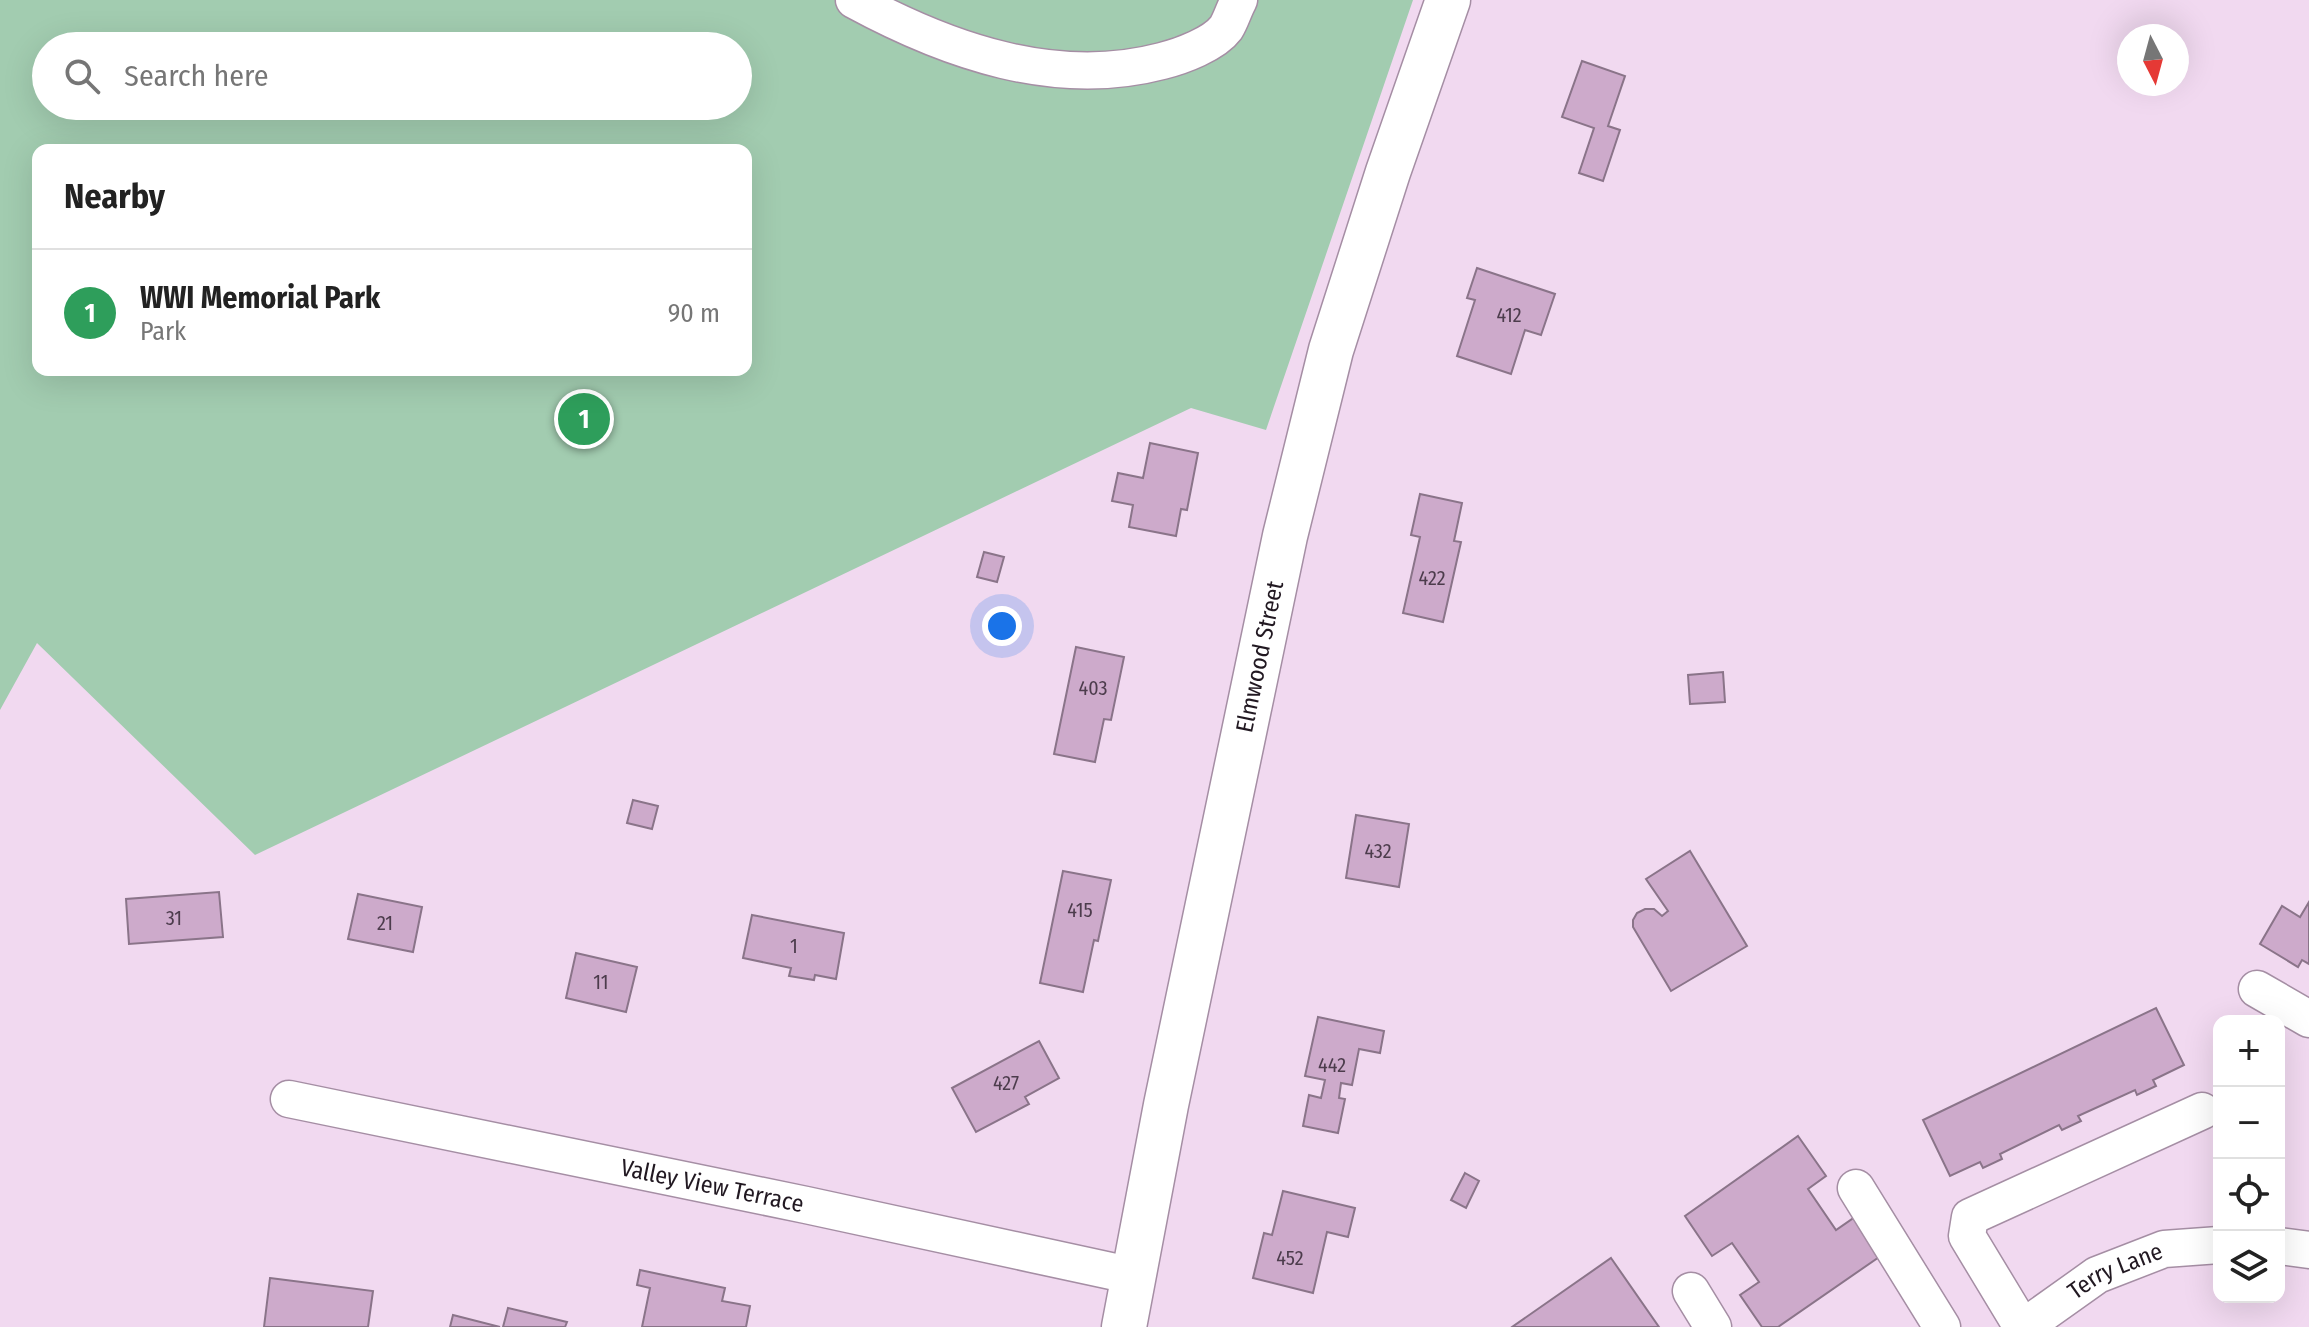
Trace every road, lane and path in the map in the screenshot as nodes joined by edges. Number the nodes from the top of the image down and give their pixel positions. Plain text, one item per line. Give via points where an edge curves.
1 (854, 0) edge
2 (1239, 0) edge
3 (1448, 0) edge
4 (2257, 989) dead end
5 (2309, 1019) edge
6 (289, 1099) dead end
7 (2202, 1111) dead end
8 (1856, 1188) dead end
9 (2213, 1245) edge
10 (2285, 1247) edge
11 (2309, 1250) edge
12 (1134, 1276) junction
13 (1691, 1291) dead end
14 (1124, 1327) edge
15 (1713, 1327) edge
16 (1942, 1327) edge
17 (2023, 1327) edge

1 - 2 street via 966,51 1050,71 1131,69 1187,55 1225,29
3 - 12 main road, Elmwood Street via 1331,350 1296,490
4 - 5 street
6 - 12 street, Valley View Terrace
7 - 17 street via 1970,1217 1967,1236
8 - 16 street
9 - 17 street, Terry Lane via 2164,1249 2097,1275
10 - 11 street
12 - 14 main road, Elmwood Street
13 - 15 street

